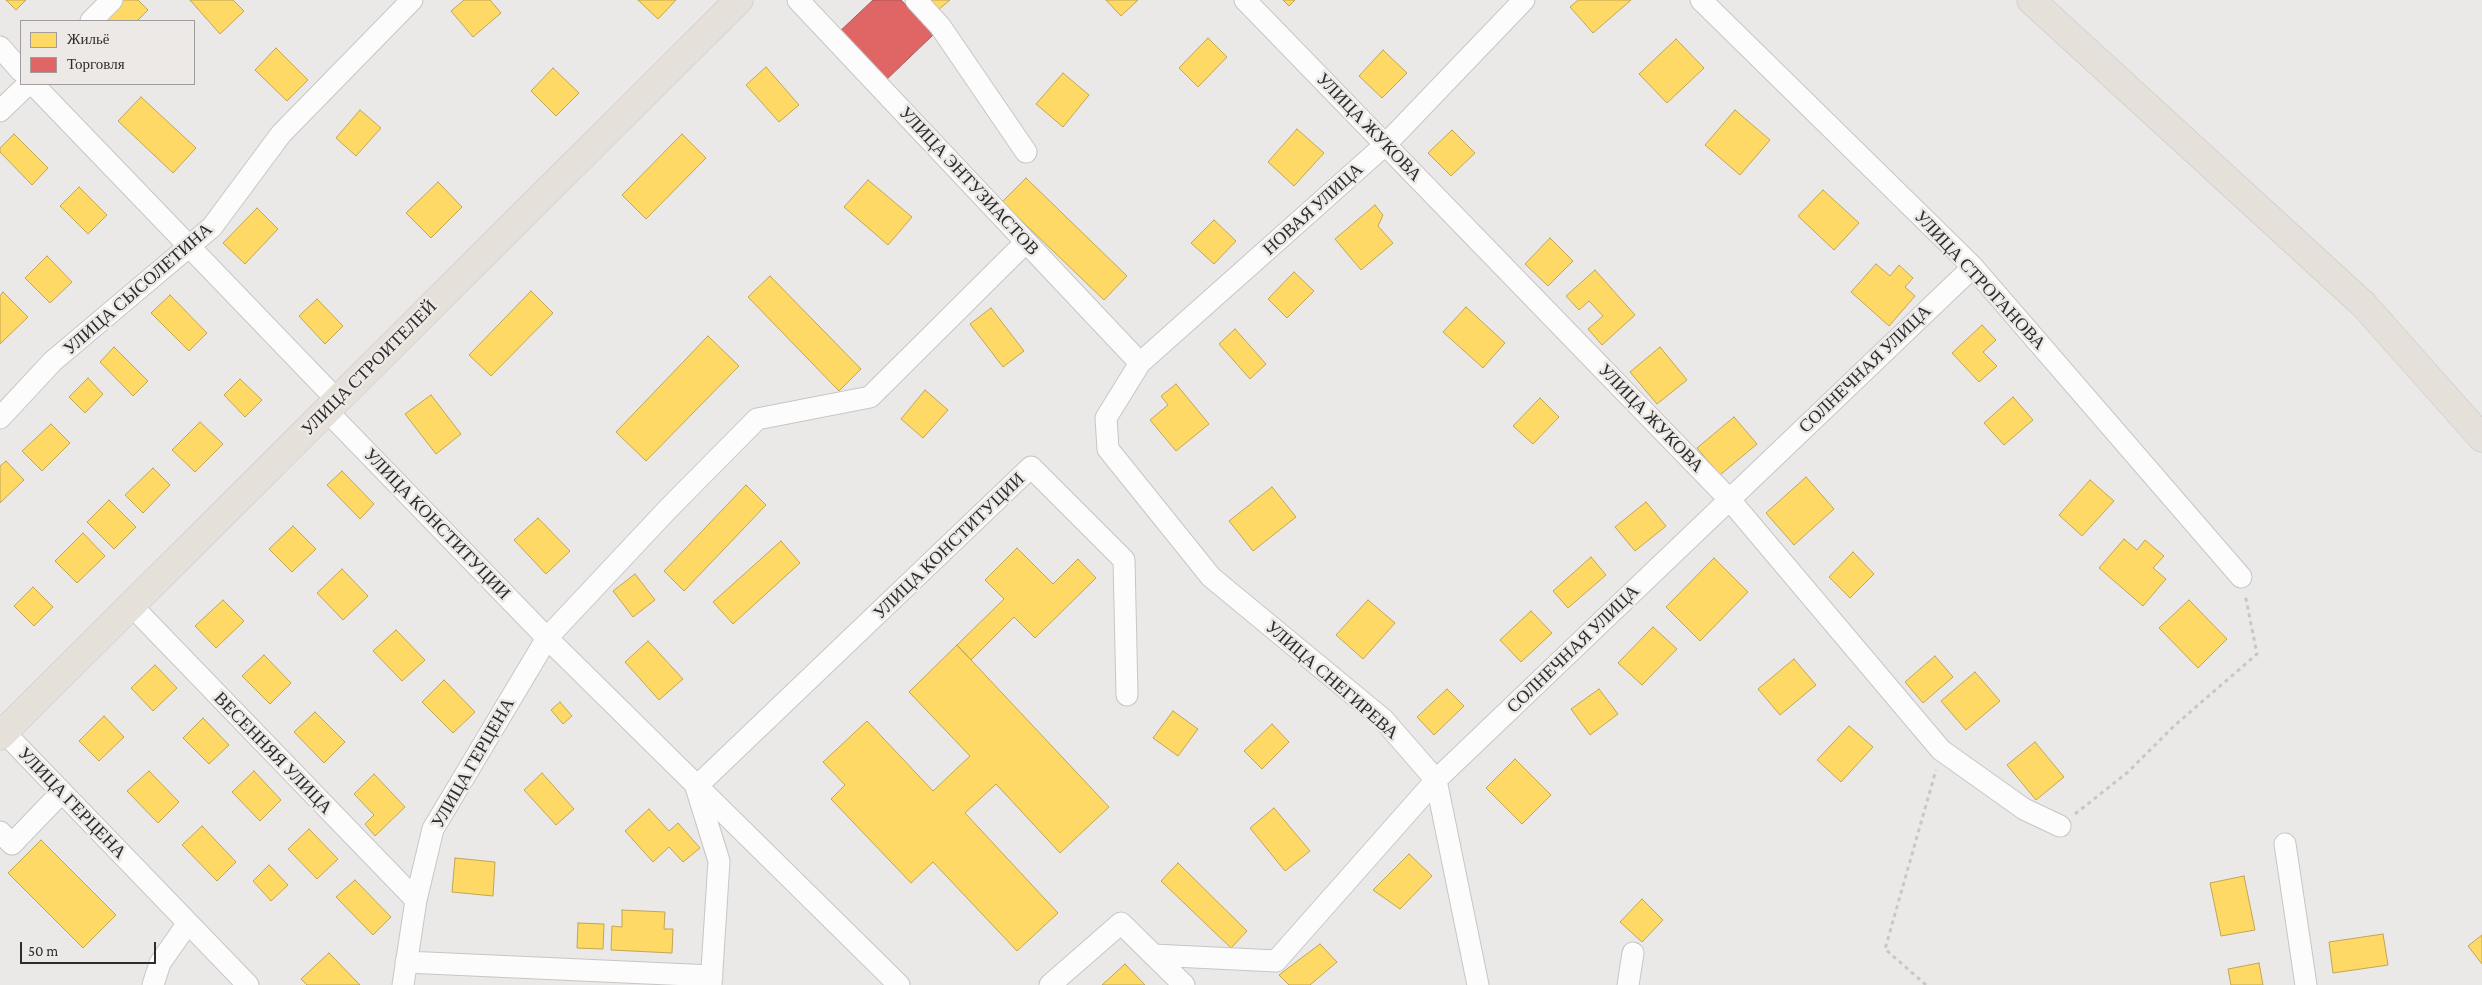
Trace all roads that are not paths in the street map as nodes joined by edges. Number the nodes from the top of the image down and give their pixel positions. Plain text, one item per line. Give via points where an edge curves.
1 (112, 0) edge
2 (412, 0) edge
3 (739, 0) edge
4 (798, 0) edge
5 (916, 0) edge
6 (1245, 0) edge
7 (1524, 0) edge
8 (1701, 0) edge
9 (2031, 0) edge
10 (92, 20) edge
11 (0, 47) edge
12 (20, 69) edge
13 (27, 85) edge
14 (34, 85) edge
15 (0, 111) edge
16 (1386, 144) junction
17 (1026, 152) dead end
18 (1026, 242) junction
19 (190, 245) junction
20 (1973, 267) junction
21 (1140, 363) junction
22 (332, 405) junction
23 (0, 418) edge
24 (1106, 418) joint
25 (2482, 438) edge
26 (1729, 499) junction
27 (2241, 576) road end
28 (131, 605) junction
29 (547, 638) junction
30 (1128, 695) dead end
31 (1, 732) edge
32 (1436, 780) junction
33 (696, 788) junction
34 (62, 792) junction
35 (2060, 826) road end
36 (0, 832) edge
37 (2285, 844) dead end
38 (416, 900) junction
39 (188, 923) junction
40 (1634, 953) dead end
41 (1153, 955) junction
42 (406, 962) junction
43 (711, 980) edge
44 (153, 985) edge
45 (248, 985) edge
46 (403, 985) edge
47 (899, 985) edge
48 (1050, 985) edge
49 (1184, 985) edge
50 (1478, 985) edge
51 (1628, 985) edge
52 (2306, 985) edge

1 - 10 street
2 - 19 street, УЛИЦА СЫСОЛЕТИНА via 281,134 212,226
3 - 22 main road, УЛИЦА СТРОИТЕЛЕЙ
4 - 18 street, УЛИЦА ЭНТУЗИАСТОВ
5 - 17 street via 940,26
6 - 16 street, УЛИЦА ЖУКОВА
7 - 16 street, НОВАЯ УЛИЦА
8 - 20 street, УЛИЦА СТРОГАНОВА
9 - 25 main road via 2364,305
11 - 12 street
13 - 15 street
14 - 19 street, УЛИЦА КОНСТИТУЦИИ
16 - 21 street, НОВАЯ УЛИЦА
16 - 26 street, УЛИЦА ЖУКОВА
18 - 21 street, УЛИЦА ЭНТУЗИАСТОВ
18 - 29 street via 870,397 757,419 668,508
19 - 22 street, УЛИЦА КОНСТИТУЦИИ
19 - 23 street, УЛИЦА СЫСОЛЕТИНА via 53,361
20 - 26 street, СОЛНЕЧНАЯ УЛИЦА
20 - 27 street, УЛИЦА СТРОГАНОВА
21 - 24 street, НОВАЯ УЛИЦА
22 - 28 main road, УЛИЦА СТРОИТЕЛЕЙ
22 - 29 street, УЛИЦА КОНСТИТУЦИИ
24 - 32 street, УЛИЦА СНЕГИРЕВА via 1108,449 1211,577 1383,720
26 - 32 street, СОЛНЕЧНАЯ УЛИЦА
26 - 35 street, УЛИЦА ЖУКОВА via 1942,750 2024,809
28 - 31 main road, УЛИЦА СТРОИТЕЛЕЙ
28 - 38 street, ВЕСЕННЯЯ УЛИЦА
29 - 33 street, УЛИЦА КОНСТИТУЦИИ
29 - 38 street, УЛИЦА ГЕРЦЕНА via 433,829
30 - 33 street, УЛИЦА КОНСТИТУЦИИ via 1124,560 1031,467
31 - 34 street, УЛИЦА ГЕРЦЕНА
32 - 41 street, СОЛНЕЧНАЯ УЛИЦА via 1276,961
32 - 50 street, УЛИЦА СНЕГИРЕВА
33 - 43 street via 719,861
33 - 47 street, УЛИЦА КОНСТИТУЦИИ
34 - 36 street via 12,844
34 - 39 street, УЛИЦА ГЕРЦЕНА
37 - 52 street
38 - 42 street, УЛИЦА ГЕРЦЕНА
39 - 44 street via 160,963
39 - 45 street, УЛИЦА ГЕРЦЕНА
40 - 51 street
41 - 48 street via 1121,924
41 - 49 street
42 - 43 street
42 - 46 street, УЛИЦА ГЕРЦЕНА

